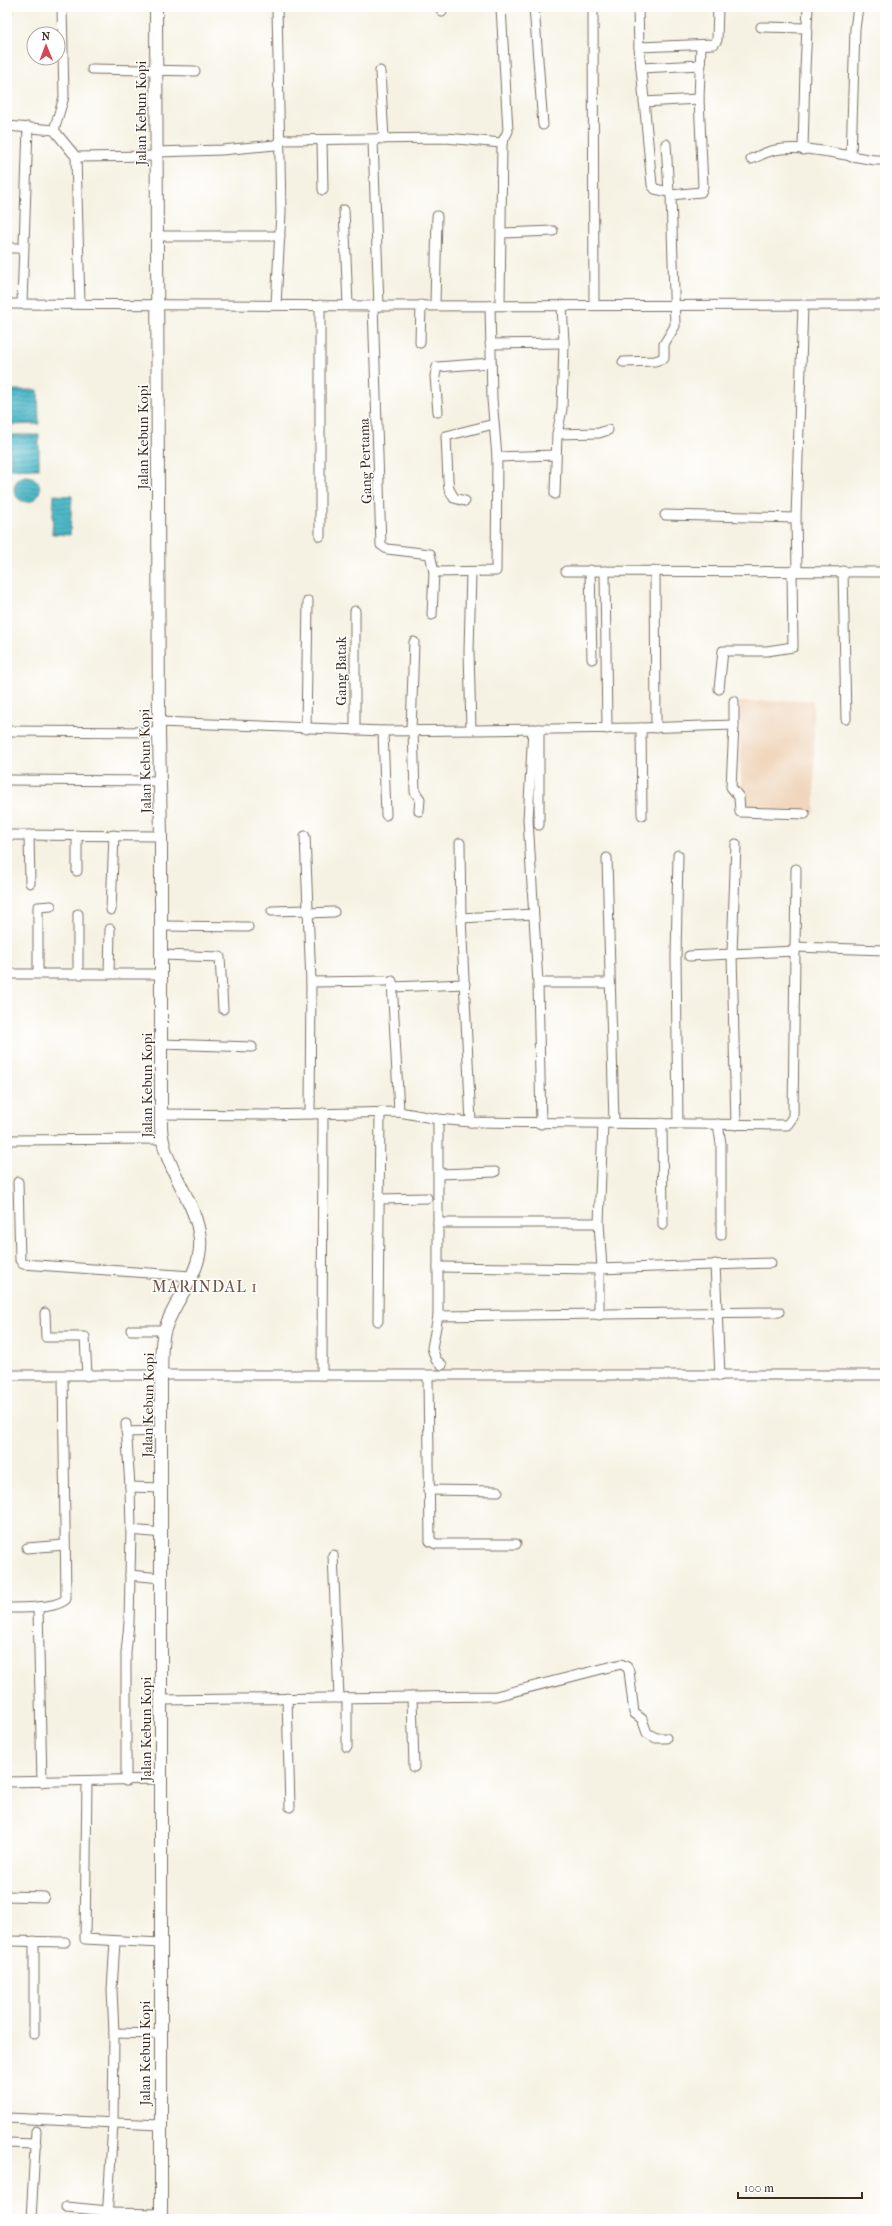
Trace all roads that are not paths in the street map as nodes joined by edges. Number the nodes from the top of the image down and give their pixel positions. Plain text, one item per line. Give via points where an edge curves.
1 (7, 7) edge
2 (62, 7) edge
3 (156, 7) edge
4 (277, 7) edge
5 (501, 7) edge
6 (534, 7) edge
7 (593, 7) edge
8 (638, 7) edge
9 (718, 7) edge
10 (808, 7) edge
11 (858, 7) edge
12 (7, 12) edge
13 (761, 27) dead end
14 (807, 28) junction
15 (701, 45) junction
16 (639, 47) junction
17 (701, 65) junction
18 (641, 68) junction
19 (92, 69) dead end
20 (156, 70) junction
21 (195, 71) dead end
22 (380, 71) dead end
23 (699, 99) junction
24 (644, 102) junction
25 (543, 125) dead end
26 (7, 126) edge
27 (28, 127) junction
28 (54, 130) junction
29 (384, 139) junction
30 (281, 140) junction
31 (322, 140) junction
32 (373, 140) junction
33 (502, 143) junction
34 (666, 144) dead end
35 (803, 150) junction
36 (156, 154) junction
37 (76, 157) junction
38 (851, 157) junction
39 (751, 159) dead end
40 (885, 160) edge
41 (323, 190) dead end
42 (670, 194) junction
43 (344, 210) dead end
44 (437, 216) dead end
45 (553, 231) dead end
46 (502, 233) junction
47 (158, 236) junction
48 (280, 236) junction
49 (7, 248) edge
50 (23, 248) junction
51 (7, 304) edge
52 (22, 304) junction
53 (80, 304) junction
54 (348, 304) junction
55 (158, 305) junction
56 (276, 305) junction
57 (320, 305) junction
58 (421, 305) junction
59 (434, 305) junction
60 (500, 305) junction
61 (594, 305) junction
62 (673, 305) junction
63 (803, 305) junction
64 (885, 305) edge
65 (376, 306) junction
66 (490, 306) junction
67 (562, 306) junction
68 (420, 343) dead end
69 (490, 344) junction
70 (564, 344) junction
71 (623, 362) dead end
72 (491, 363) junction
73 (438, 412) dead end
74 (494, 424) junction
75 (608, 430) dead end
76 (557, 434) junction
77 (556, 455) junction
78 (497, 457) junction
79 (555, 494) dead end
80 (465, 501) dead end
81 (665, 515) dead end
82 (796, 518) junction
83 (320, 536) dead end
84 (590, 570) junction
85 (566, 571) dead end
86 (605, 571) junction
87 (795, 571) junction
88 (843, 571) junction
89 (434, 572) junction
90 (471, 572) junction
91 (655, 572) junction
92 (885, 572) edge
93 (308, 600) dead end
94 (355, 611) dead end
95 (432, 615) dead end
96 (414, 642) dead end
97 (592, 659) dead end
98 (719, 689) dead end
99 (734, 701) dead end
100 (846, 719) dead end
101 (734, 725) junction
102 (159, 727) junction
103 (606, 728) junction
104 (641, 728) junction
105 (656, 728) junction
106 (306, 729) junction
107 (536, 729) junction
108 (355, 730) junction
109 (471, 730) junction
110 (7, 731) edge
111 (383, 731) junction
112 (412, 731) junction
113 (7, 780) edge
114 (161, 781) junction
115 (419, 811) dead end
116 (805, 814) dead end
117 (386, 815) dead end
118 (642, 815) dead end
119 (539, 825) dead end
120 (7, 835) edge
121 (29, 835) junction
122 (77, 835) junction
123 (114, 835) junction
124 (161, 836) junction
125 (305, 836) dead end
126 (460, 843) dead end
127 (736, 844) dead end
128 (678, 855) dead end
129 (607, 858) dead end
130 (796, 869) dead end
131 (77, 871) dead end
132 (30, 883) dead end
133 (51, 906) dead end
134 (111, 910) dead end
135 (272, 911) dead end
136 (307, 911) junction
137 (334, 912) dead end
138 (78, 914) dead end
139 (533, 914) junction
140 (461, 918) junction
141 (162, 926) junction
142 (248, 927) dead end
143 (110, 929) dead end
144 (795, 949) junction
145 (885, 950) edge
146 (732, 953) junction
147 (162, 955) junction
148 (689, 956) dead end
149 (38, 973) junction
150 (78, 973) junction
151 (7, 974) edge
152 (109, 974) junction
153 (162, 974) junction
154 (311, 982) junction
155 (390, 983) junction
156 (538, 983) junction
157 (609, 983) junction
158 (465, 984) junction
159 (223, 1008) dead end
160 (162, 1044) junction
161 (252, 1047) dead end
162 (380, 1112) junction
163 (399, 1112) junction
164 (162, 1114) junction
165 (310, 1114) junction
166 (323, 1114) junction
167 (438, 1119) junction
168 (471, 1122) junction
169 (614, 1122) junction
170 (603, 1123) junction
171 (662, 1123) junction
172 (678, 1123) junction
173 (541, 1124) junction
174 (718, 1124) junction
175 (736, 1125) junction
176 (162, 1139) junction
177 (7, 1140) edge
178 (495, 1172) dead end
179 (438, 1174) junction
180 (18, 1182) dead end
181 (427, 1198) dead end
182 (379, 1199) junction
183 (438, 1223) junction
184 (599, 1223) junction
185 (663, 1225) dead end
186 (721, 1236) dead end
187 (771, 1263) dead end
188 (715, 1264) junction
189 (438, 1267) junction
190 (601, 1269) junction
191 (191, 1276) junction
192 (718, 1312) junction
193 (779, 1312) dead end
194 (45, 1313) dead end
195 (599, 1315) junction
196 (438, 1316) junction
197 (378, 1321) dead end
198 (131, 1330) dead end
199 (164, 1330) junction
200 (442, 1365) dead end
201 (7, 1375) edge
202 (161, 1375) junction
203 (322, 1375) junction
204 (885, 1375) edge
205 (63, 1376) junction
206 (87, 1376) junction
207 (428, 1376) junction
208 (720, 1376) junction
209 (162, 1431) junction
210 (130, 1487) junction
211 (162, 1488) junction
212 (428, 1490) junction
213 (498, 1491) dead end
214 (131, 1530) junction
215 (162, 1532) junction
216 (516, 1544) dead end
217 (64, 1545) junction
218 (27, 1548) dead end
219 (333, 1555) dead end
220 (130, 1575) junction
221 (161, 1578) junction
222 (38, 1607) junction
223 (7, 1608) edge
224 (412, 1697) junction
225 (287, 1698) junction
226 (343, 1698) junction
227 (160, 1700) junction
228 (666, 1738) dead end
229 (347, 1747) dead end
230 (414, 1767) dead end
231 (161, 1779) junction
232 (87, 1781) junction
233 (126, 1781) junction
234 (7, 1782) edge
235 (42, 1782) junction
236 (290, 1807) dead end
237 (7, 1896) edge
238 (44, 1897) dead end
239 (7, 1941) edge
240 (34, 1941) junction
241 (115, 1941) junction
242 (65, 1942) dead end
243 (160, 1942) junction
244 (114, 2033) junction
245 (34, 2034) dead end
246 (160, 2034) junction
247 (7, 2118) edge
248 (113, 2124) junction
249 (160, 2125) junction
250 (36, 2132) dead end
251 (7, 2143) edge
252 (36, 2144) junction
253 (66, 2207) dead end
254 (108, 2214) edge
255 (161, 2217) edge
256 (31, 2219) edge

1 - 12 street
2 - 28 street via 64,97
3 - 20 main road, Jalan Kebun Kopi
4 - 30 street
5 - 33 street via 508,131
6 - 25 street
7 - 61 street
8 - 16 street
9 - 15 street via 717,40 713,44
10 - 14 street
11 - 38 street
13 - 14 street
14 - 35 street
15 - 16 street
15 - 17 street
16 - 18 street
17 - 18 street
17 - 23 street
18 - 24 street
19 - 20 street
20 - 21 street
20 - 36 main road, Jalan Kebun Kopi
22 - 29 street
23 - 24 street
23 - 42 street via 702,191
24 - 42 street via 652,185 655,189
26 - 27 street
27 - 28 street
27 - 50 street
28 - 37 street
29 - 32 street
29 - 33 street via 446,138
30 - 31 street
30 - 36 street via 275,145
30 - 48 street
31 - 32 street
31 - 41 street
32 - 65 street
33 - 46 street
34 - 42 street
35 - 38 street
35 - 39 street via 771,151
36 - 37 street
36 - 47 main road, Jalan Kebun Kopi
37 - 53 street
38 - 40 street
42 - 62 street
43 - 54 street
44 - 59 street
45 - 46 street
46 - 60 street
47 - 48 street
47 - 55 main road, Jalan Kebun Kopi
48 - 56 street
49 - 50 street
50 - 52 street
51 - 52 street
52 - 53 street
53 - 55 street
54 - 57 street
54 - 65 street
55 - 56 street
55 - 102 main road, Jalan Kebun Kopi
56 - 57 street
57 - 83 street
58 - 59 street
58 - 65 street
58 - 68 street
59 - 66 street
60 - 66 street
60 - 67 street
61 - 62 street
61 - 67 street
62 - 63 street
62 - 71 street via 675,326 664,344 664,358 655,361
63 - 64 street
63 - 82 street
65 - 89 street, Gang Pertama via 381,545 387,549 430,554
66 - 69 street
67 - 70 street
69 - 70 street
69 - 72 street
70 - 76 street via 562,409
72 - 73 street via 437,367 434,376
72 - 74 street
74 - 78 street
74 - 80 street via 446,436 449,489 454,498
75 - 76 street via 600,433
76 - 77 street
77 - 78 street
77 - 79 street
78 - 90 street via 496,571
81 - 82 street
82 - 87 street
84 - 85 street
84 - 86 street
84 - 97 street
86 - 91 street
86 - 103 street
87 - 88 street
87 - 91 street
87 - 98 street via 794,647 766,651 723,652
88 - 92 street
88 - 100 street
89 - 90 street
89 - 95 street
90 - 109 street
91 - 105 street
93 - 106 street
94 - 108 street, Gang Batak
96 - 112 street
99 - 101 street
101 - 105 street
101 - 116 street via 731,787 739,797 740,812
102 - 106 street
102 - 110 street
102 - 114 main road, Jalan Kebun Kopi
103 - 104 street
103 - 107 street
104 - 105 street
104 - 118 street
106 - 108 street
107 - 109 street
107 - 119 street
107 - 139 street via 528,820
108 - 111 street
109 - 112 street
111 - 112 street
111 - 117 street
112 - 115 street via 415,792 419,797
113 - 114 street
114 - 124 main road, Jalan Kebun Kopi
120 - 121 street
121 - 122 street
121 - 132 street
122 - 123 street
122 - 131 street
123 - 124 street
123 - 134 street
124 - 141 main road, Jalan Kebun Kopi
125 - 136 street
126 - 140 street
127 - 146 street
128 - 172 street
129 - 157 street
130 - 144 street
133 - 149 street via 38,907
135 - 136 street
136 - 137 street
136 - 154 street
138 - 150 street
139 - 140 street
139 - 156 street
140 - 158 street
141 - 142 street
141 - 147 main road, Jalan Kebun Kopi
143 - 152 street
144 - 145 street
144 - 146 street
144 - 175 street via 793,1117 786,1125 778,1127
146 - 148 street
146 - 175 street
147 - 153 main road, Jalan Kebun Kopi
147 - 159 street via 220,957
149 - 150 street
149 - 151 street
150 - 152 street
152 - 153 street
153 - 160 main road, Jalan Kebun Kopi
154 - 155 street
154 - 165 street
155 - 158 street
155 - 163 street
156 - 157 street
156 - 173 street
157 - 169 street
158 - 168 street
160 - 161 street
160 - 164 main road, Jalan Kebun Kopi
162 - 163 street
162 - 166 street
162 - 182 street
163 - 167 street
164 - 165 street
164 - 176 main road, Jalan Kebun Kopi
165 - 166 street
166 - 203 street
167 - 168 street
167 - 179 street
168 - 173 street
169 - 170 street
169 - 171 street
170 - 173 street
170 - 184 street
171 - 172 street
171 - 185 street
172 - 174 street
174 - 175 street
174 - 186 street via 721,1144
176 - 177 street
176 - 191 main road, Jalan Kebun Kopi via 197,1222 200,1240 197,1261
178 - 179 street
179 - 183 street
180 - 191 street via 21,1263
181 - 182 street
182 - 197 street
183 - 184 street
183 - 189 street
184 - 190 street
187 - 188 street
188 - 190 street
188 - 192 street
189 - 190 street
189 - 196 street
190 - 195 street
191 - 199 main road, Jalan Kebun Kopi
192 - 193 street
192 - 195 street
192 - 208 street
194 - 206 street via 46,1337 85,1337
195 - 196 street
196 - 200 street via 432,1348 436,1360
198 - 199 street
199 - 202 main road, Jalan Kebun Kopi
201 - 205 street
202 - 203 street
202 - 206 street
202 - 209 main road, Jalan Kebun Kopi
203 - 207 street
204 - 208 street
205 - 206 street
205 - 217 street
207 - 208 street
207 - 212 street
209 - 210 street via 126,1428
209 - 211 main road, Jalan Kebun Kopi
210 - 211 street
210 - 214 street
211 - 215 main road, Jalan Kebun Kopi
212 - 213 street
212 - 216 street via 431,1543
214 - 215 street
214 - 220 street
215 - 221 main road, Jalan Kebun Kopi
217 - 218 street
217 - 222 street via 66,1600
219 - 226 street
220 - 221 street
220 - 233 street via 126,1654
221 - 227 main road, Jalan Kebun Kopi
222 - 223 street
222 - 235 street
224 - 226 street
224 - 228 street via 496,1696 622,1664 629,1671 634,1713 642,1719 647,1733 656,1738
224 - 230 street
225 - 226 street
225 - 227 street
225 - 236 street
226 - 229 street
227 - 231 main road, Jalan Kebun Kopi
231 - 233 street
231 - 243 main road, Jalan Kebun Kopi
232 - 233 street
232 - 235 street
232 - 241 street via 84,1937
234 - 235 street
237 - 238 street
239 - 240 street
240 - 242 street
240 - 245 street
241 - 243 street
241 - 244 street via 112,2002
243 - 246 main road, Jalan Kebun Kopi
244 - 246 street
244 - 248 street
246 - 249 main road, Jalan Kebun Kopi
247 - 248 street
248 - 249 street
248 - 254 street
249 - 255 main road, Jalan Kebun Kopi
250 - 252 street
251 - 252 street
252 - 256 street
253 - 254 street
254 - 255 street

